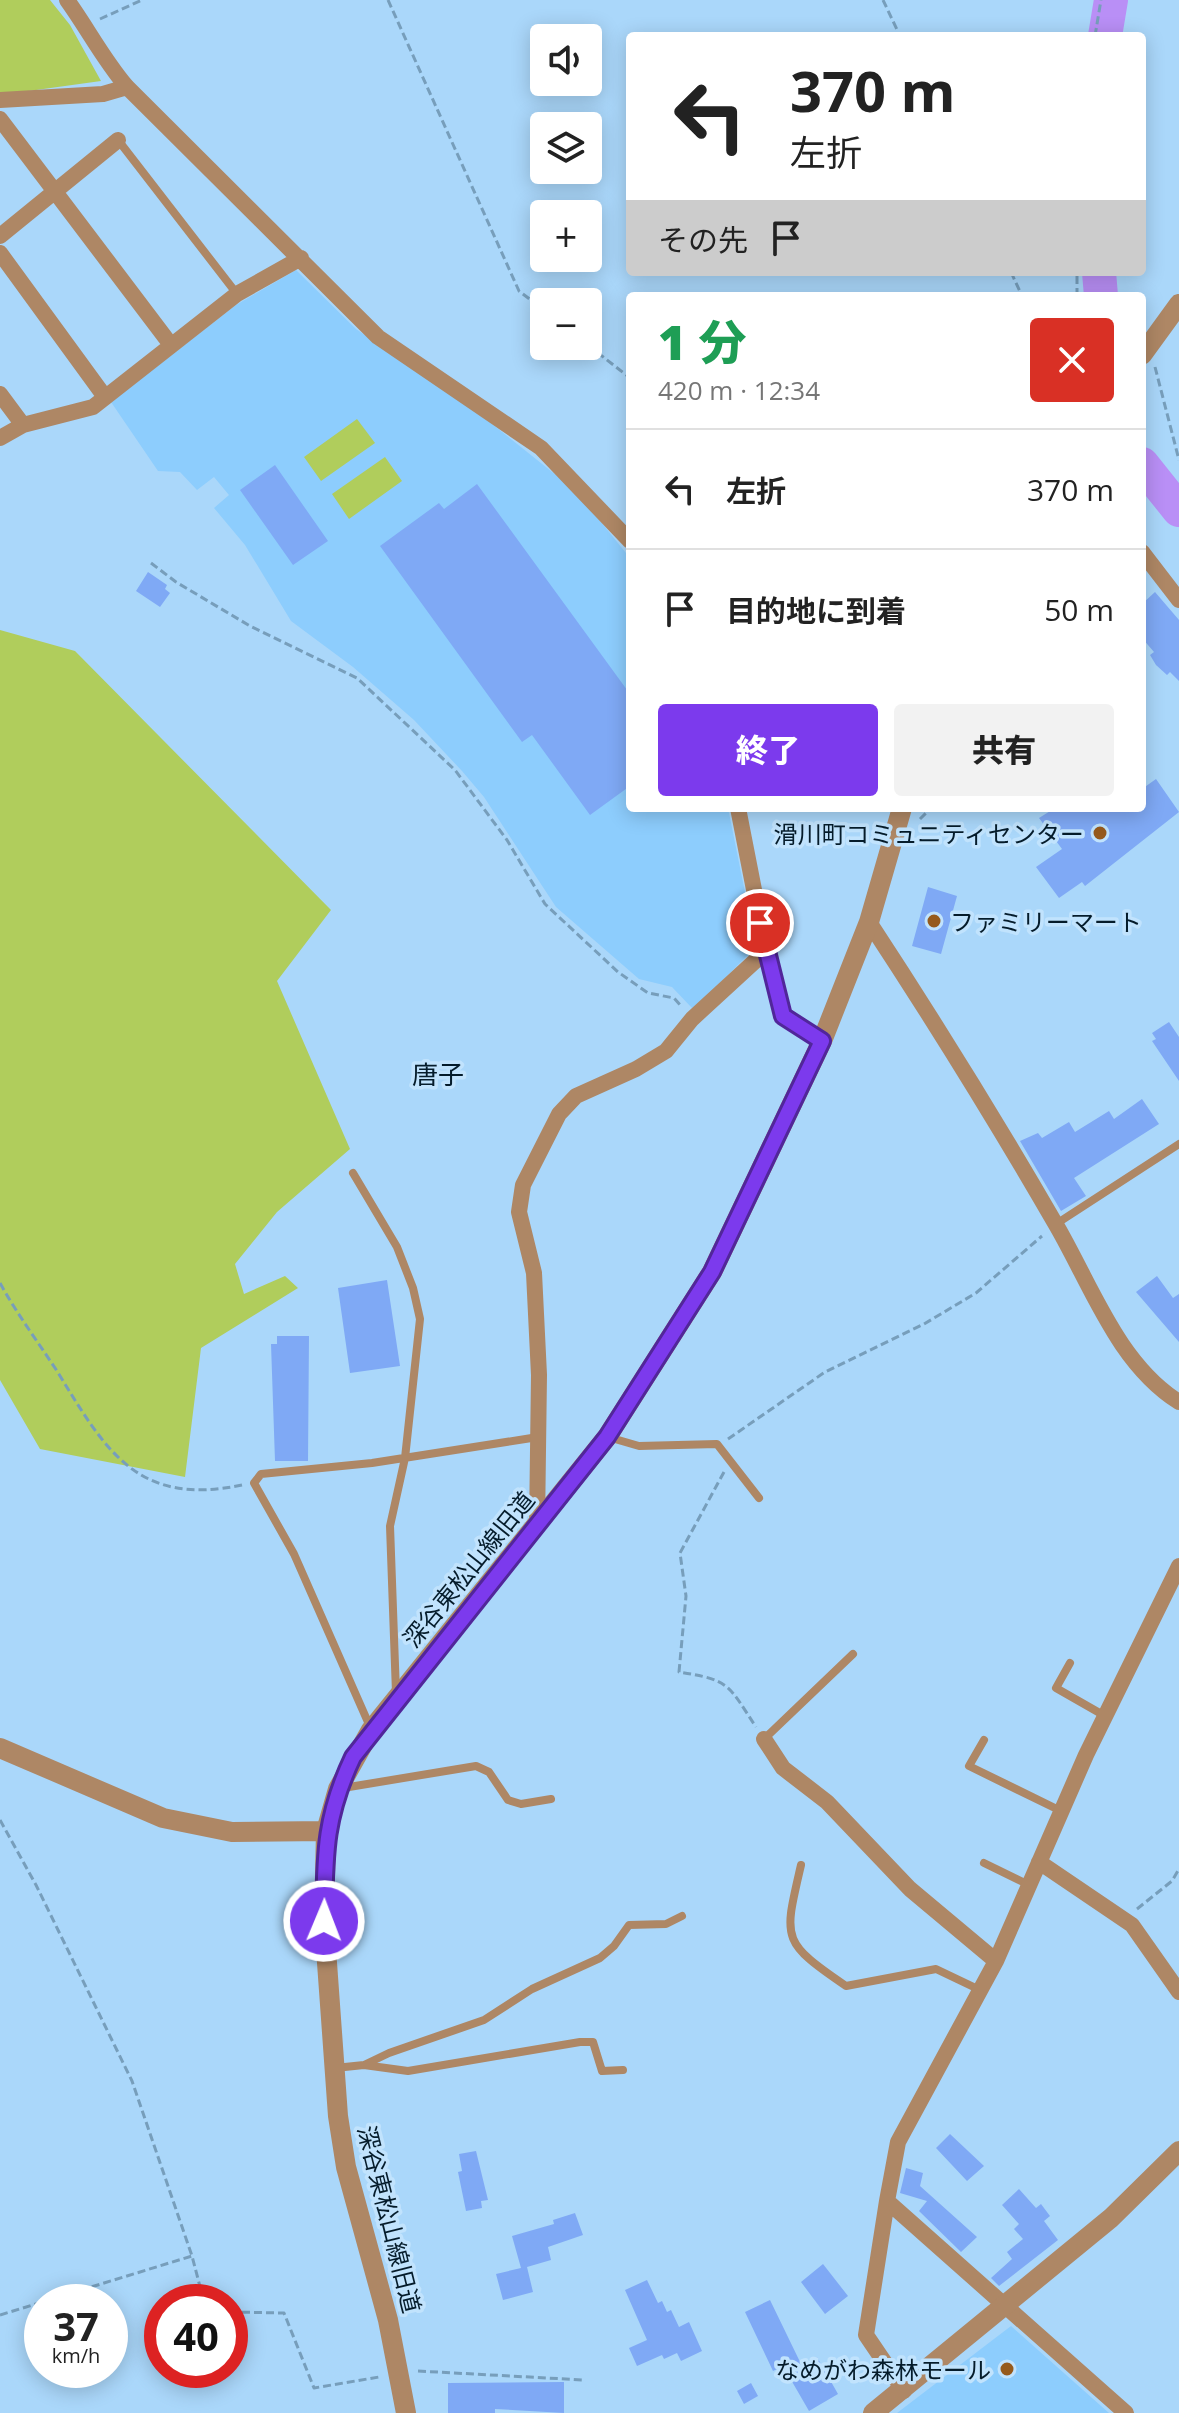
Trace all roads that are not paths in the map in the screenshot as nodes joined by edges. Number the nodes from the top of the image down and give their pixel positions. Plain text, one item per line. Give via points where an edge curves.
1 (67, 0) edge
2 (127, 87) junction
3 (0, 100) edge
4 (0, 119) edge
5 (118, 140) joint
6 (54, 192) junction
7 (0, 236) edge
8 (0, 253) edge
9 (301, 258) junction
10 (237, 294) junction
11 (1179, 304) edge
12 (171, 345) junction
13 (1146, 350) edge
14 (0, 394) edge
15 (105, 397) junction
16 (23, 425) junction
17 (0, 438) edge
18 (626, 537) edge
19 (1146, 557) edge
20 (1179, 600) edge
21 (739, 812) edge
22 (908, 816) edge
23 (869, 922) junction
24 (766, 951) junction
25 (822, 1041) junction
26 (1179, 1144) edge
27 (353, 1173) dead end
28 (1056, 1224) junction
29 (1179, 1402) edge
30 (538, 1437) junction
31 (607, 1437) junction
32 (405, 1458) junction
33 (759, 1498) dead end
34 (537, 1526) junction
35 (1179, 1566) edge
36 (853, 1654) dead end
37 (1070, 1663) dead end
38 (396, 1699) junction
39 (1105, 1716) junction
40 (371, 1730) junction
41 (764, 1739) joint
42 (984, 1740) dead end
43 (0, 1748) edge
44 (338, 1789) junction
45 (551, 1799) dead end
46 (1061, 1811) junction
47 (326, 1831) junction
48 (1039, 1862) junction
49 (984, 1863) dead end
50 (801, 1865) dead end
51 (1029, 1885) junction
52 (682, 1916) dead end
53 (996, 1961) junction
54 (980, 1990) junction
55 (1179, 1992) edge
56 (364, 2065) junction
57 (334, 2068) junction
58 (623, 2070) dead end
59 (1179, 2151) edge
60 (887, 2201) junction
61 (1008, 2306) junction
62 (904, 2391) junction
63 (879, 2412) edge
64 (406, 2413) edge
65 (1126, 2413) edge

1 - 2 street via 100,55
2 - 3 street via 103,94
2 - 9 street
4 - 6 street
5 - 6 street
5 - 10 lane
6 - 7 street
6 - 12 street
8 - 15 street
9 - 10 street
9 - 18 street via 378,337 541,448
10 - 12 street
11 - 13 street
12 - 15 street
14 - 16 street
15 - 16 street via 93,407
16 - 17 street
19 - 20 street
21 - 24 street
22 - 23 street, 深谷東松山線旧道
23 - 25 street, 深谷東松山線旧道
23 - 28 street
24 - 25 street via 783,1016
24 - 30 street via 692,1019 666,1051 576,1096 559,1114 523,1185 519,1212 534,1273
25 - 31 street, 深谷東松山線旧道 via 712,1272
26 - 28 lane
27 - 32 lane via 397,1247 420,1319
28 - 29 street via 1140,1370
30 - 32 lane
30 - 34 street
31 - 33 lane via 639,1446 717,1444
31 - 34 street, 深谷東松山線旧道
32 - 38 lane via 390,1526
32 - 40 lane via 261,1474 254,1483 294,1554
34 - 38 street, 深谷東松山線旧道
35 - 39 street
36 - 41 lane
37 - 39 lane via 1056,1688
38 - 40 street, 深谷東松山線旧道
39 - 46 street
40 - 44 street, 深谷東松山線旧道
41 - 53 street via 783,1768 827,1802 910,1889
42 - 46 lane via 969,1766
43 - 47 street via 134,1808 176,1821 232,1832
44 - 45 lane via 476,1766 489,1772 508,1800 521,1804
44 - 47 street, 深谷東松山線旧道
46 - 48 street
47 - 57 street, 深谷東松山線旧道 via 324,1921
48 - 51 street
48 - 55 street via 1125,1919
49 - 51 lane
50 - 54 lane via 788,1922 795,1945 846,1986 936,1969
51 - 53 street
52 - 56 lane via 666,1924 629,1925 600,1958 532,1989 484,2020
53 - 54 street
54 - 60 street via 898,2142
56 - 57 lane
56 - 58 lane via 408,2071 593,2042 602,2071
57 - 64 street, 深谷東松山線旧道 via 346,2167 388,2320
59 - 61 street
60 - 61 street
60 - 62 street via 866,2335
61 - 62 street
61 - 65 street
62 - 63 street

